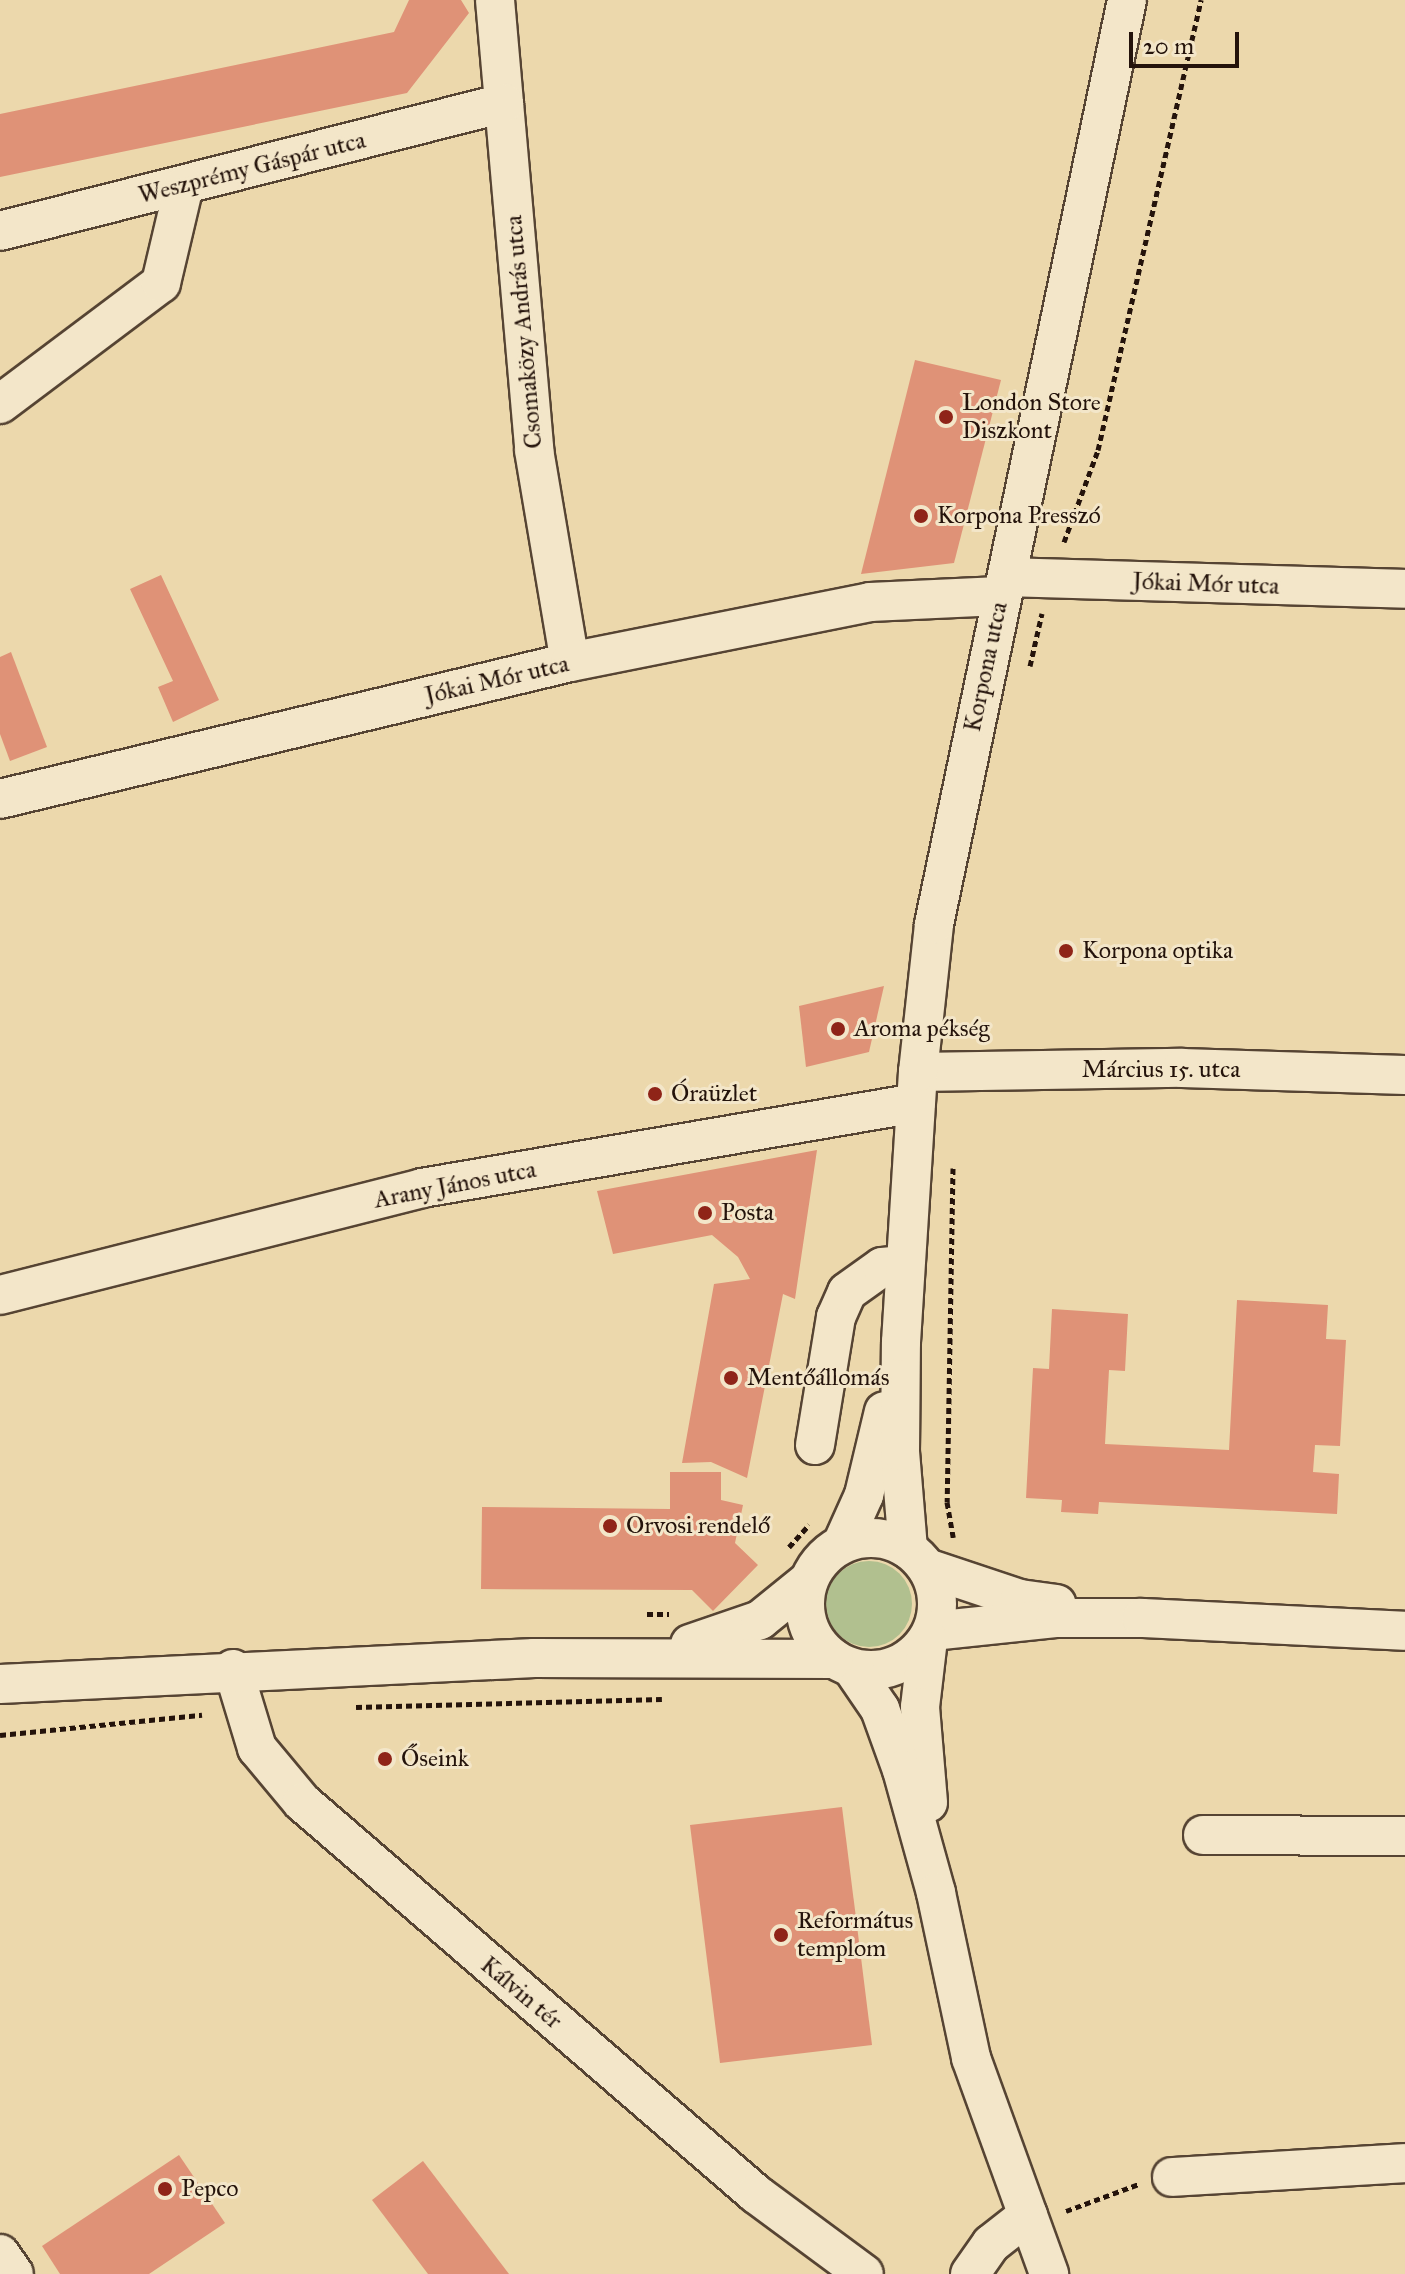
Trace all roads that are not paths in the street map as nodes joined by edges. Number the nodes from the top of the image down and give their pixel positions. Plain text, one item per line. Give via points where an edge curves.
1 (495, 0) edge
2 (1127, 0) edge
3 (504, 103) junction
4 (184, 186) junction
5 (0, 231) edge
6 (0, 404) edge
7 (1004, 586) junction
8 (1405, 589) edge
9 (570, 662) junction
10 (0, 799) edge
11 (1405, 1075) edge
12 (917, 1087) junction
13 (905, 1265) junction
14 (0, 1295) edge
15 (901, 1342) junction
16 (815, 1445) dead end
17 (842, 1544) junction
18 (917, 1558) junction
19 (808, 1581) junction
20 (1142, 1618) junction
21 (1405, 1631) edge
22 (930, 1635) junction
23 (645, 1656) junction
24 (843, 1663) junction
25 (233, 1669) junction
26 (0, 1684) edge
27 (1203, 1835) dead end
28 (1405, 1836) edge
29 (936, 1893) junction
30 (1405, 2163) edge
31 (1172, 2177) road end
32 (1029, 2220) junction
33 (0, 2254) edge
34 (14, 2274) edge
35 (864, 2274) edge
36 (970, 2274) edge
37 (1049, 2274) edge

1 - 3 street, Csomaközy András utca
2 - 7 street, Korpona utca
3 - 4 street, Weszprémy Gáspár utca
3 - 9 street, Csomaközy András utca via 534,450
4 - 5 street, Weszprémy Gáspár utca
4 - 6 street via 161,283
7 - 8 street, Jókai Mór utca via 1050,580
7 - 9 street, Jókai Mór utca via 870,602
7 - 12 street, Korpona utca via 934,924
9 - 10 street, Jókai Mór utca
11 - 12 street, Március 15. utca via 1182,1068
12 - 13 street, Korpona utca
12 - 14 street, Arany János utca via 422,1188
13 - 15 street, Korpona utca
13 - 16 street via 882,1267 847,1292 836,1317
15 - 17 street, Korpona utca via 868,1484
15 - 18 street, Korpona utca via 900,1451
17 - 18 street via 864,1537
17 - 19 street via 821,1559
18 - 20 street via 1020,1599
18 - 22 street via 936,1588
19 - 23 street via 760,1620
19 - 24 street via 804,1598 811,1633
20 - 21 street
20 - 22 street via 1055,1618
22 - 24 street via 903,1662 886,1668
22 - 29 street via 920,1707
23 - 24 street
23 - 25 street
24 - 29 street via 880,1709
25 - 26 street
25 - 35 street, Kálvin tér via 257,1748 302,1802 756,2194
27 - 28 street
29 - 32 street via 971,2058
30 - 31 street
32 - 36 street via 991,2244
32 - 37 street
33 - 34 street

